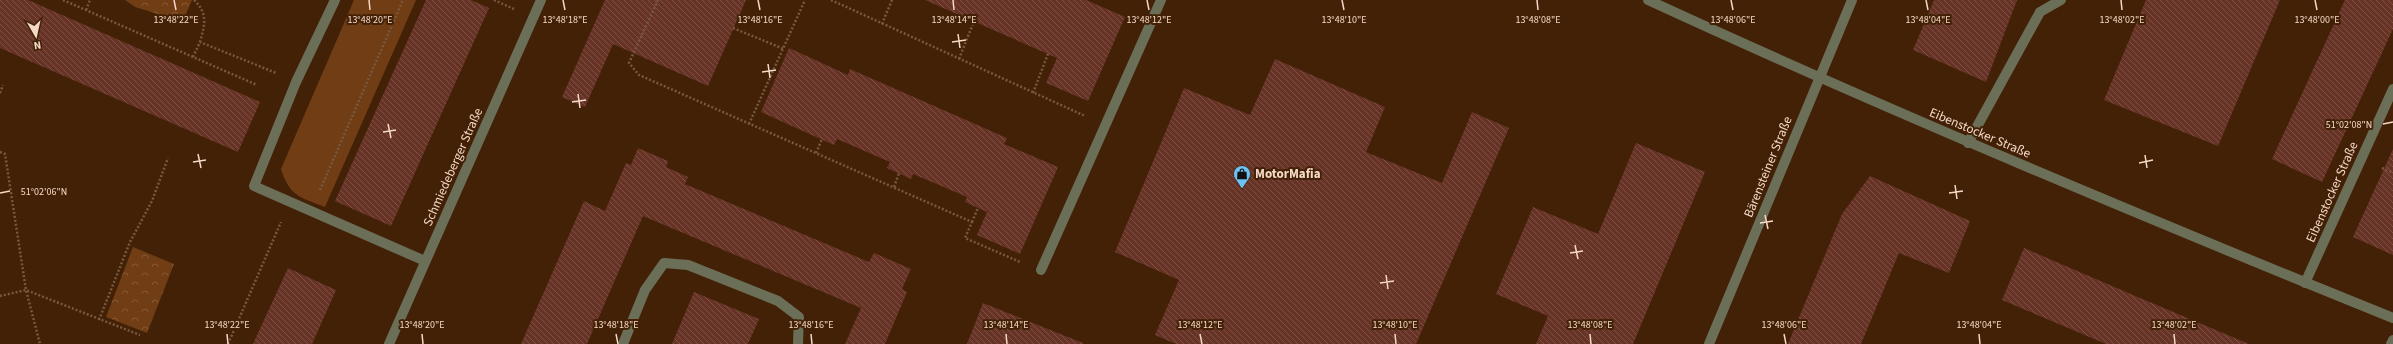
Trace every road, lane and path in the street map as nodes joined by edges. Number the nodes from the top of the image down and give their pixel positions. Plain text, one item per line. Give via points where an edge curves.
1 (63, 0) edge
2 (90, 0) edge
3 (194, 0) edge
4 (335, 0) edge
5 (403, 0) edge
6 (541, 0) edge
7 (658, 0) edge
8 (805, 0) edge
9 (831, 0) edge
10 (892, 0) edge
11 (1161, 0) edge
12 (1648, 0) edge
13 (1852, 0) edge
14 (2061, 0) edge
15 (86, 10) junction
16 (974, 21) dead end
17 (882, 24) junction
18 (733, 28) dead end
19 (200, 42) junction
20 (784, 49) junction
21 (1048, 54) dead end
22 (193, 57) junction
23 (959, 59) junction
24 (1819, 79) junction
25 (296, 82) junction
26 (3, 85) dead end
27 (257, 85) dead end
28 (2393, 89) edge
29 (1033, 92) junction
30 (0, 93) edge
31 (749, 124) junction
32 (1104, 125) junction
33 (822, 139) dead end
34 (1968, 143) junction
35 (0, 152) edge
36 (816, 153) junction
37 (168, 158) dead end
38 (899, 173) dead end
39 (894, 187) junction
40 (290, 203) junction
41 (978, 208) dead end
42 (311, 212) junction
43 (972, 222) junction
44 (425, 261) junction
45 (1041, 270) joint
46 (2305, 283) junction
47 (26, 290) junction
48 (0, 296) edge
49 (2393, 318) edge
50 (99, 320) junction
51 (140, 335) dead end
52 (2393, 340) edge
53 (40, 344) edge
54 (228, 344) edge
55 (388, 344) edge
56 (622, 344) edge
57 (798, 344) edge
58 (1709, 344) edge
59 (2391, 344) edge

1 - 15 path
2 - 15 path
3 - 19 path via 205,15
4 - 25 street
5 - 42 path
6 - 44 street, Schmiedeberger Straße
7 - 31 path via 629,63 639,75
8 - 20 path
9 - 17 path
10 - 17 path
11 - 32 street
12 - 24 street, Eibenstocker Straße
13 - 24 street, Bärensteiner Straße
14 - 34 street via 2040,12
15 - 22 path
16 - 23 path
17 - 23 path
18 - 20 path
19 - 22 path
19 - 25 path
20 - 31 path
21 - 29 path
22 - 27 path
23 - 29 path
24 - 34 street, Eibenstocker Straße
24 - 58 street, Bärensteiner Straße
25 - 40 street via 254,186
26 - 30 path
28 - 46 street, Eibenstocker Straße
29 - 32 path
31 - 36 path
32 - 45 street
33 - 36 path
34 - 46 street, Eibenstocker Straße
35 - 47 path via 5,154
36 - 39 path
37 - 50 path via 152,201 130,242
38 - 39 path
39 - 43 path
40 - 42 street
40 - 54 path
41 - 43 path
42 - 44 street
43 - 45 path via 965,238
44 - 55 street, Schmiedeberger Straße
46 - 49 street, Eibenstocker Straße
47 - 48 path
47 - 50 path
47 - 53 path
50 - 51 path
52 - 59 street
56 - 57 street via 645,290 664,263 688,265 778,301 799,317

